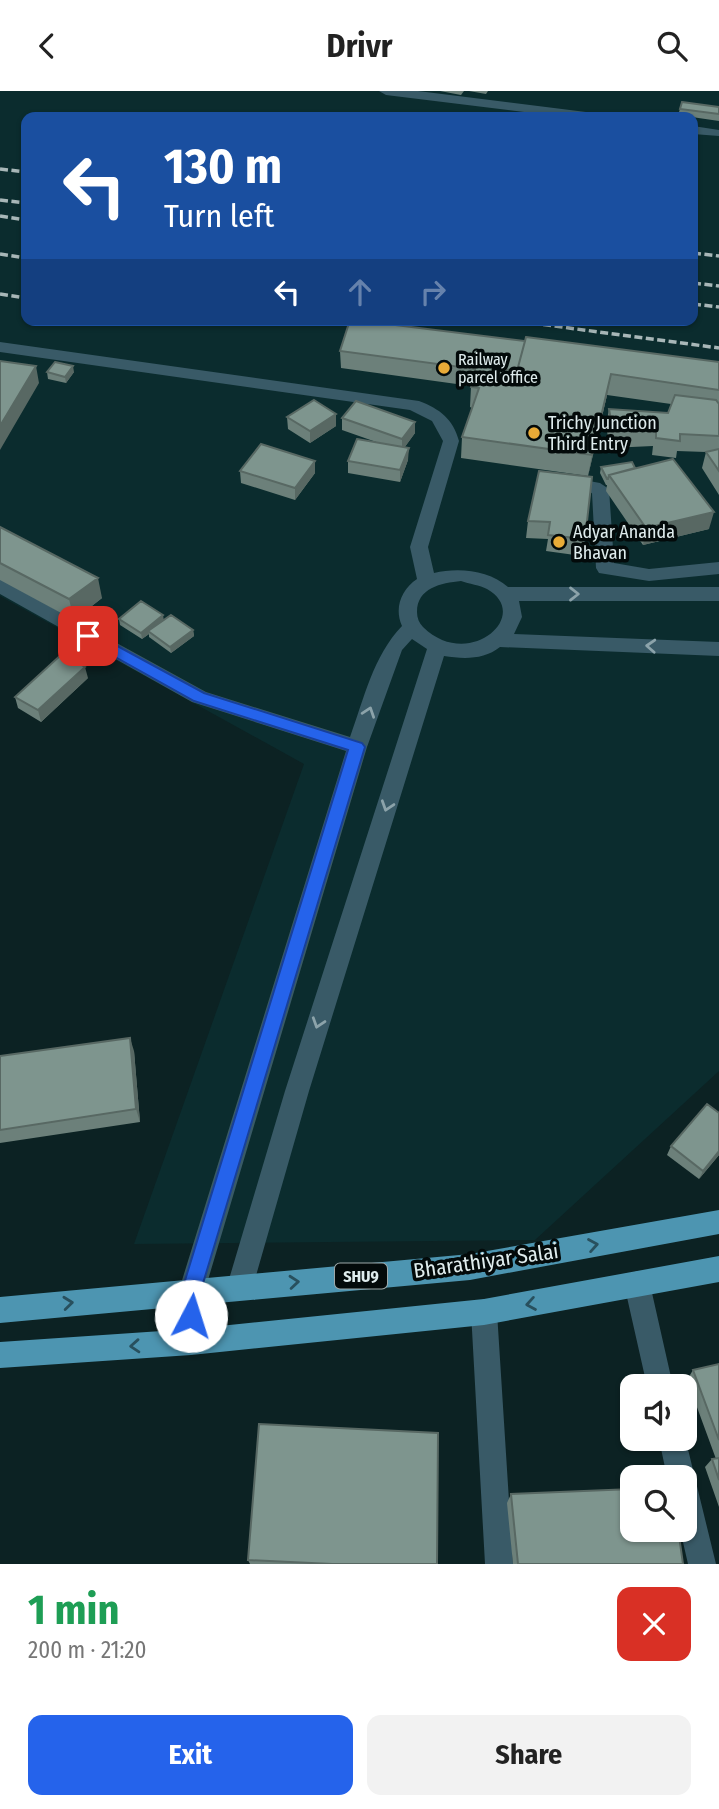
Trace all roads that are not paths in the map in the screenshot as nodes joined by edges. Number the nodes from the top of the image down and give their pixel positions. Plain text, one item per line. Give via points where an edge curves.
1 (386, 91) edge
2 (430, 93) edge
3 (560, 112) edge
4 (698, 131) edge
5 (716, 133) dead end
6 (0, 347) edge
7 (562, 482) edge
8 (719, 568) edge
9 (427, 582) junction
10 (0, 586) edge
11 (505, 594) junction
12 (719, 594) edge
13 (412, 628) junction
14 (501, 640) junction
15 (437, 647) junction
16 (719, 649) edge
17 (357, 747) junction
18 (719, 1222) edge
19 (719, 1269) edge
20 (637, 1284) junction
21 (240, 1286) junction
22 (192, 1290) junction
23 (0, 1310) edge
24 (484, 1312) junction
25 (191, 1342) junction
26 (0, 1355) edge
27 (657, 1374) edge
28 (697, 1542) edge
29 (499, 1564) edge
30 (702, 1564) edge

1 - 2 street
2 - 3 street
4 - 5 street
6 - 9 street via 433,411 447,426 451,441 419,548
7 - 8 street via 600,489 606,568 649,575
9 - 11 street via 443,576 479,577
9 - 13 street via 408,602
10 - 17 street via 199,697
11 -> 12 street
11 - 14 street via 514,618
13 - 15 street
17 -> 13 street via 387,660
14 - 15 street via 471,651
16 -> 14 street
15 -> 21 street via 296,1091
17 - 22 street
21 -> 18 main road, Bharathiyar Salai / SHU9 via 470,1266
19 - 20 main road
20 -> 24 main road
20 - 27 street
21 - 22 main road, Bharathiyar Salai / SHU9
23 -> 22 main road, Bharathiyar Salai / SHU9
22 - 25 street
24 - 25 main road
24 - 29 street
25 -> 26 main road
28 - 30 street

